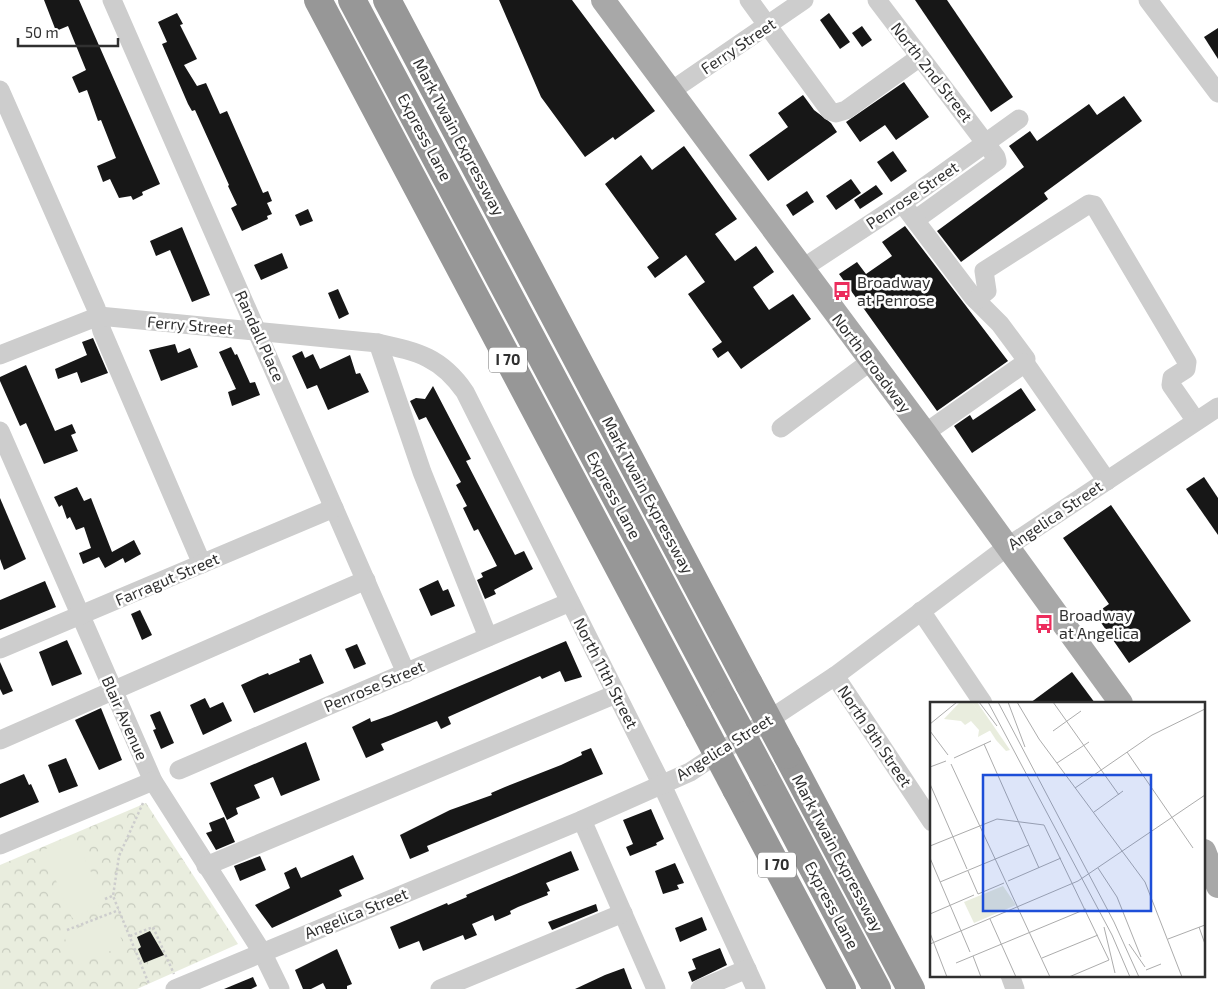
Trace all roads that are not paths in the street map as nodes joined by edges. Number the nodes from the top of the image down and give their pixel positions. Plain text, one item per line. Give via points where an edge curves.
1 (112, 0) edge
2 (318, 0) edge
3 (352, 0) edge
4 (387, 0) edge
5 (603, 0) edge
6 (749, 0) edge
7 (804, 0) edge
8 (877, 0) edge
9 (1148, 0) edge
10 (768, 25) junction
11 (920, 58) junction
12 (0, 90) edge
13 (671, 91) junction
14 (1218, 93) edge
15 (1019, 119) dead end
16 (987, 143) junction
17 (902, 203) junction
18 (916, 220) junction
19 (803, 268) junction
20 (976, 300) junction
21 (99, 316) junction
22 (258, 331) junction
23 (378, 344) junction
24 (0, 356) edge
25 (871, 361) junction
26 (1025, 363) junction
27 (443, 365) joint
28 (1218, 407) edge
29 (1196, 421) junction
30 (781, 428) dead end
31 (0, 431) edge
32 (925, 433) junction
33 (1107, 480) junction
34 (334, 508) junction
35 (1007, 547) junction
36 (202, 564) junction
37 (366, 580) junction
38 (570, 602) junction
39 (921, 611) junction
40 (80, 616) junction
41 (488, 637) junction
42 (0, 650) edge
43 (406, 672) junction
44 (835, 676) junction
45 (114, 692) junction
46 (616, 694) junction
47 (982, 702) edge
48 (1120, 702) edge
49 (0, 740) edge
50 (179, 770) dead end
51 (153, 780) junction
52 (662, 785) junction
53 (930, 819) edge
54 (582, 820) junction
55 (0, 845) edge
56 (1206, 856) edge
57 (206, 866) junction
58 (1218, 886) edge
59 (623, 912) junction
60 (817, 941) junction
61 (262, 952) junction
62 (747, 968) junction
63 (1010, 976) edge
64 (175, 982) edge
65 (280, 989) edge
66 (440, 989) edge
67 (656, 989) edge
68 (700, 989) edge
69 (756, 989) edge
70 (834, 989) edge
71 (842, 989) edge
72 (877, 989) edge
73 (912, 989) edge
74 (1015, 989) edge

1 - 22 street, Randall Place
2 - 60 highway, I 70, bridge
3 - 72 highway, Express Lane, bridge
4 - 73 highway, Mark Twain Expressway, bridge
5 - 13 main road, North Broadway
6 - 10 street
7 - 10 street, Ferry Street
8 - 11 street, North 2nd Street
9 - 14 street
10 - 11 street via 830,111 836,113 846,110
10 - 13 street, Ferry Street
11 - 16 street, North 2nd Street
12 - 21 street
13 - 19 main road, North Broadway
15 - 16 street, Penrose Street
16 - 17 street, Penrose Street
16 - 18 street via 997,161
17 - 18 street
17 - 19 street, Penrose Street
18 - 20 street
19 - 25 main road, North Broadway
20 - 26 street via 1000,324 1026,359
20 - 29 street via 987,291 984,271 1089,204 1094,205 1187,362 1186,369 1172,378 1172,385
21 - 22 street, Ferry Street
21 - 24 street, Ferry Street
21 - 36 street via 102,331
22 - 23 street, Ferry Street
22 - 34 street, Randall Place
23 - 27 street, Ferry Street via 412,351
23 - 41 street via 428,488
25 - 30 street
25 - 32 main road, North Broadway
26 - 32 street
26 - 33 street
27 - 38 street, North 11th Street via 464,392
28 - 29 street, Angelica Street
29 - 33 street, Angelica Street
31 - 40 street, Blair Avenue
32 - 35 main road, North Broadway
33 - 35 street, Angelica Street
34 - 36 street, Farragut Street
34 - 37 street, Randall Place
35 - 39 street, Angelica Street
35 - 48 main road, North Broadway
36 - 40 street, Farragut Street
37 - 43 street, Randall Place
37 - 45 street
38 - 41 street, Penrose Street
38 - 46 street, North 11th Street
39 - 44 street, Angelica Street
39 - 47 street
40 - 42 street, Farragut Street
40 - 45 street, Blair Avenue
41 - 43 street, Penrose Street
43 - 50 street, Penrose Street
44 - 52 street, Angelica Street via 690,772
44 - 53 street, North 9th Street
45 - 49 street
45 - 51 street, Blair Avenue
46 - 52 street, North 11th Street
46 - 57 street
51 - 55 street
51 - 57 street, Blair Avenue
52 - 54 street, Angelica Street
52 - 62 street, North 11th Street
54 - 59 street
54 - 61 street, Angelica Street
56 - 58 main road
57 - 61 street, Blair Avenue
59 - 66 street
59 - 67 street
60 - 70 highway
60 - 71 highway, I 70
61 - 64 street, Angelica Street
61 - 65 street, Blair Avenue
62 - 68 street
62 - 69 street, North 11th Street
63 - 74 street

